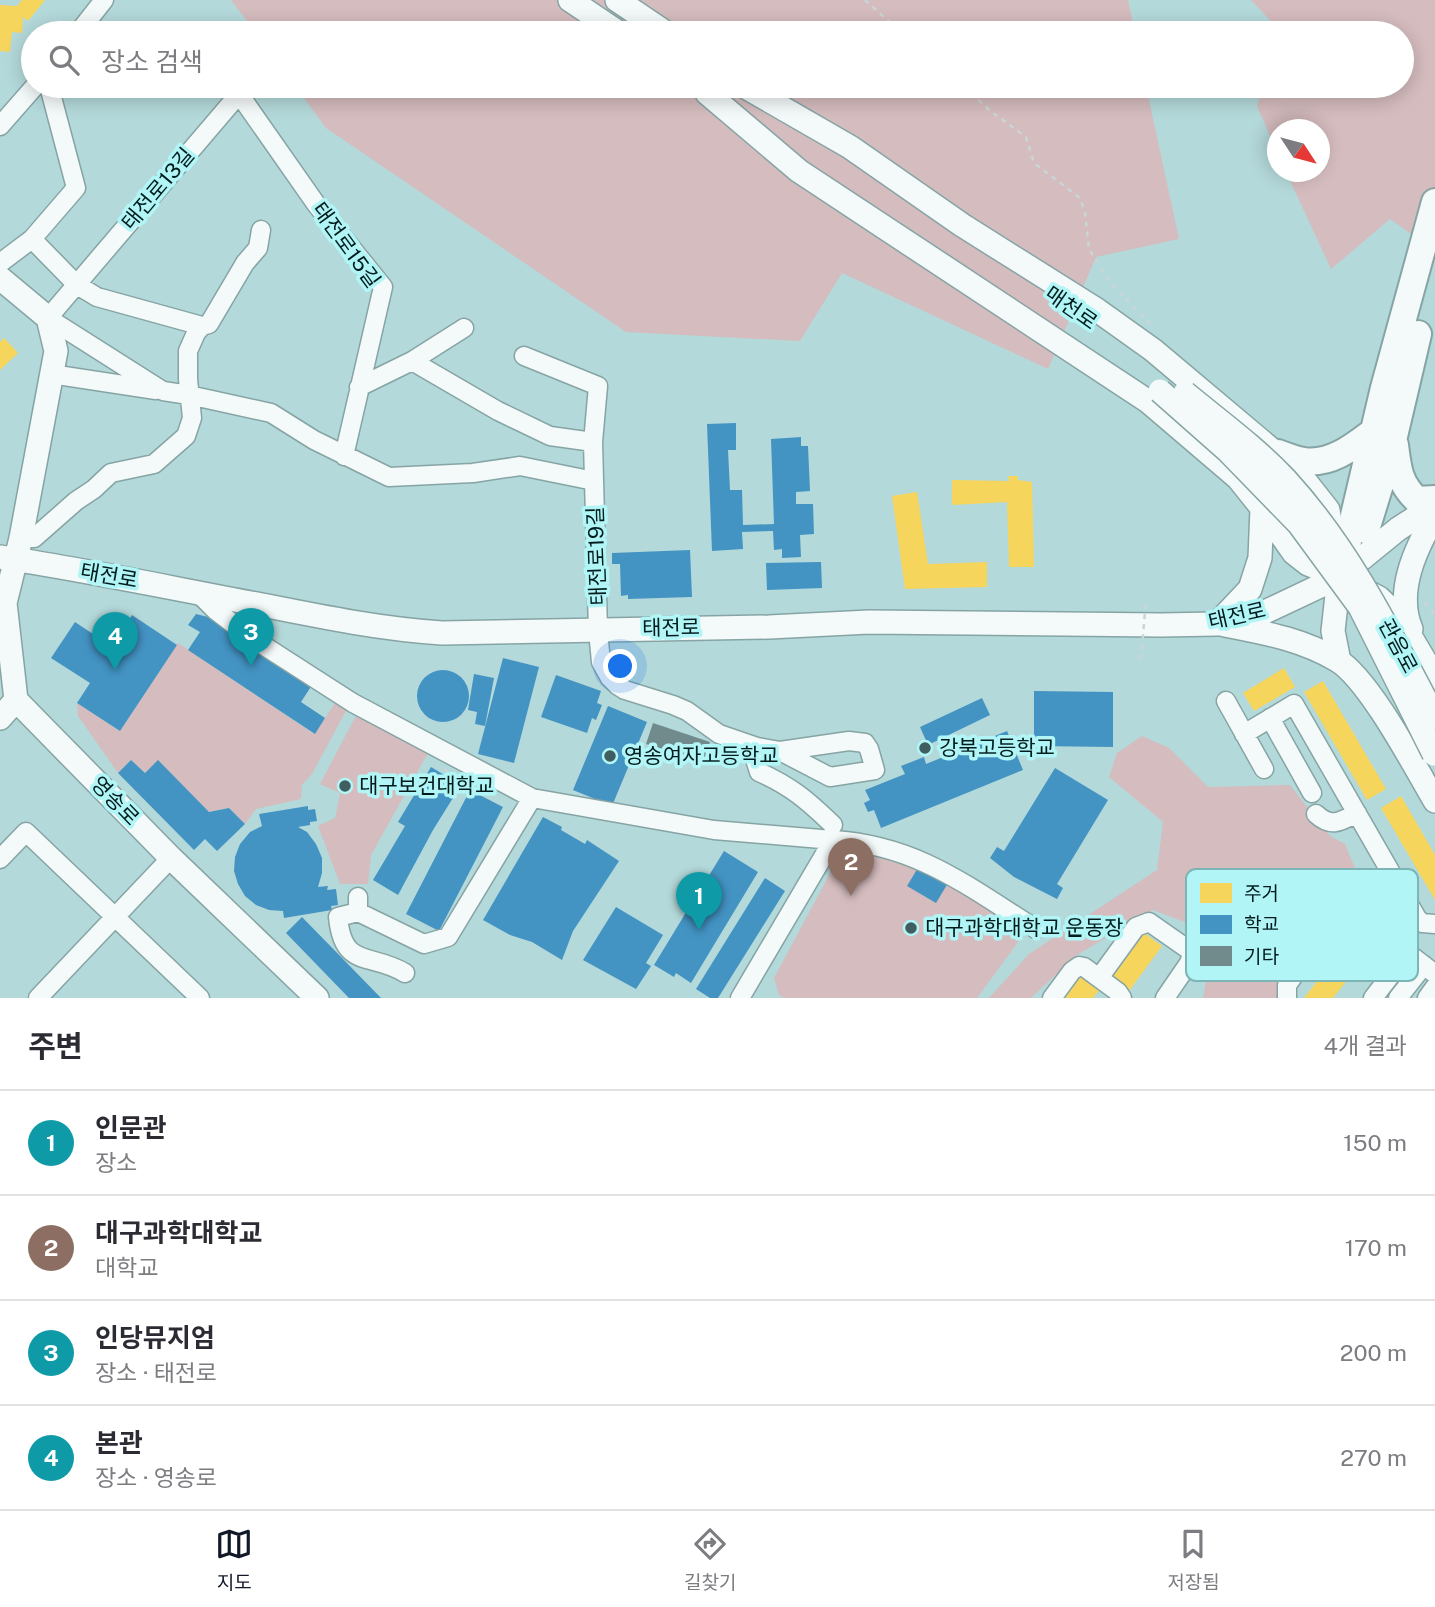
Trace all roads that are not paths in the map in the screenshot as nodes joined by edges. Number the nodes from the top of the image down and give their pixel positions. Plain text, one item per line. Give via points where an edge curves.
1 (104, 0) edge
2 (570, 0) edge
3 (617, 0) edge
4 (87, 21) edge
5 (601, 21) edge
6 (648, 21) edge
7 (24, 98) edge
8 (53, 98) edge
9 (236, 98) edge
10 (242, 98) edge
11 (712, 98) edge
12 (714, 98) edge
13 (762, 98) edge
14 (765, 98) edge
15 (0, 126) edge
16 (1435, 202) edge
17 (261, 230) dead end
18 (32, 239) junction
19 (1435, 260) edge
20 (0, 263) edge
21 (0, 278) edge
22 (77, 285) junction
23 (48, 318) junction
24 (202, 326) junction
25 (464, 328) dead end
26 (524, 356) dead end
27 (412, 361) junction
28 (51, 374) junction
29 (1163, 384) junction
30 (359, 387) junction
31 (163, 391) junction
32 (189, 395) junction
33 (1384, 434) junction
34 (593, 442) junction
35 (1278, 453) junction
36 (344, 456) junction
37 (594, 481) junction
38 (1435, 499) edge
39 (1435, 505) edge
40 (1262, 508) junction
41 (1435, 515) edge
42 (12, 552) edge
43 (1349, 576) junction
44 (199, 594) junction
45 (1217, 624) junction
46 (598, 631) junction
47 (1420, 651) junction
48 (1339, 661) junction
49 (1435, 678) edge
50 (16, 700) junction
51 (1226, 701) dead end
52 (0, 718) edge
53 (1270, 718) junction
54 (1435, 718) edge
55 (1244, 734) junction
56 (757, 747) junction
57 (780, 751) dead end
58 (1434, 755) edge
59 (1264, 769) dead end
60 (1312, 793) dead end
61 (532, 798) junction
62 (1435, 801) edge
63 (1357, 813) junction
64 (1316, 814) dead end
65 (833, 833) junction
66 (171, 858) junction
67 (0, 859) edge
68 (1389, 869) edge
69 (116, 916) junction
70 (1418, 917) edge
71 (1435, 925) edge
72 (1036, 929) dead end
73 (1186, 948) edge
74 (1186, 967) edge
75 (405, 973) dead end
76 (1099, 978) junction
77 (1290, 981) edge
78 (1386, 981) edge
79 (1416, 981) edge
80 (1435, 987) edge
81 (38, 998) edge
82 (200, 998) edge
83 (317, 998) edge
84 (740, 998) edge
85 (1052, 998) edge
86 (1122, 998) edge
87 (1165, 998) edge
88 (1287, 998) edge
89 (1373, 998) edge
90 (1398, 998) edge
91 (1427, 998) edge

1 - 4 street
2 - 5 main road
3 - 6 main road
7 - 15 street
8 - 18 street via 76,188
9 - 22 street, 태전로13길
10 - 30 street, 태전로15길 via 316,204 383,287
11 - 40 main road via 799,171 1149,402 1238,478
12 - 29 main road, 매천로 via 1055,320
13 - 29 main road, 매천로 via 1078,313
14 - 35 main road via 850,147 1097,310
16 - 33 highway
17 - 24 street via 258,248 209,324
18 - 20 street
18 - 22 street
19 - 33 highway
21 - 23 main road
22 - 23 street, 태전로13길
22 - 24 street via 117,304
23 - 28 main road via 55,351
23 - 31 street
24 - 32 street via 188,351
25 - 27 street
26 - 34 street, 태전로19길 via 598,386
27 - 30 street
27 - 34 street via 550,436
28 - 31 street
28 - 42 main road
29 - 43 main road, 매천로, bridge via 1285,479
29 - 58 main road, bridge via 1299,524 1360,607
30 - 36 street, 태전로15길
31 - 32 street
32 - 36 street via 271,413
32 - 42 street via 192,418 186,436 166,454 154,464 111,473
33 - 35 highway via 1329,458 1305,462
33 - 38 highway via 1405,488 1417,500
33 - 43 highway via 1369,525
34 - 37 street, 태전로19길
35 - 43 main road via 1328,510
36 - 37 street, 태전로19길 via 389,477 520,466
37 - 46 street, 태전로19길
39 - 43 main road, 태전로 via 1398,529
40 - 43 main road via 1294,553 1308,564
40 - 45 main road via 1260,558 1251,589
41 - 47 main road via 1405,583 1405,615
42 - 44 main road, 태전로
42 - 50 main road via 5,603
43 - 45 main road, 태전로 via 1265,612
43 - 47 main road via 1399,617
43 - 48 main road via 1333,631
43 - 54 main road, 관음로, bridge
44 - 46 main road, 태전로 via 400,630
44 - 61 street via 252,638 353,703
45 - 46 main road, 태전로 via 882,621
45 - 48 main road via 1285,636
46 - 56 street, 태전로19길 via 601,662 617,685 687,711 719,734
47 - 49 main road
48 - 62 main road via 1368,690
50 - 52 main road
50 - 66 main road, 영송로
51 - 55 street
53 - 55 street
53 - 60 street
53 - 63 street via 1294,704
55 - 59 street
56 - 57 street, 태전로19길
56 - 65 street via 759,772 789,786
61 - 65 street via 714,830
61 - 75 street via 447,937 424,944 358,905 338,916 340,937 358,956
63 - 64 street via 1331,824
63 - 68 street
65 - 72 street via 905,853 945,872
65 - 84 street
66 - 69 street
66 - 83 main road, 영송로
67 - 69 street via 26,831
69 - 81 street
69 - 82 street
70 - 71 street via 1422,923
73 - 76 street via 1149,922 1136,927
74 - 87 street
76 - 85 street via 1079,967
76 - 86 street
77 - 88 street
78 - 89 street
79 - 90 street
80 - 91 street

